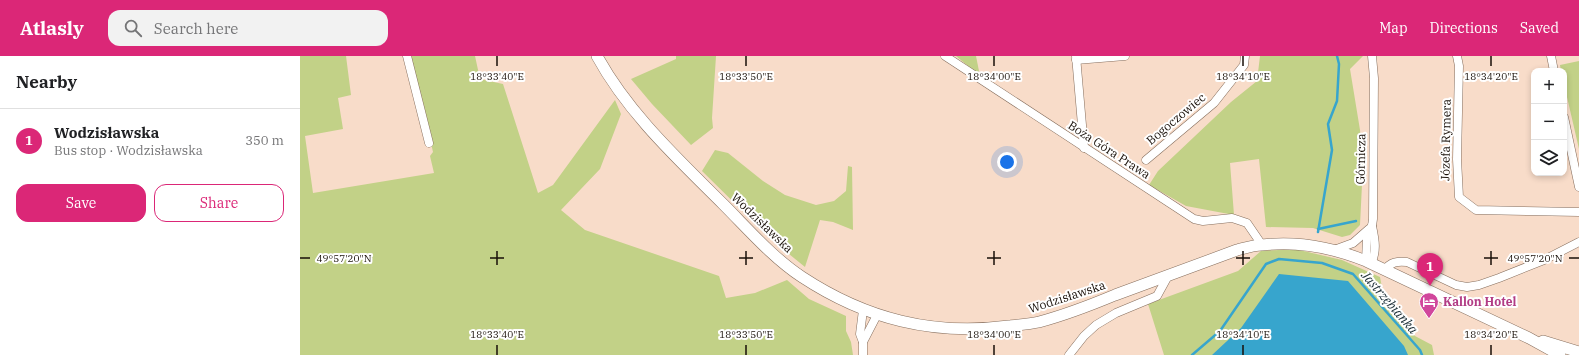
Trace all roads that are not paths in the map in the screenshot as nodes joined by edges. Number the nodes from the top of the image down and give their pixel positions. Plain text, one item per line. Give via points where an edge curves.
1 (407, 56) edge
2 (597, 56) edge
3 (945, 56) edge
4 (1125, 56) edge
5 (1244, 56) edge
6 (1372, 56) edge
7 (1457, 56) edge
8 (1551, 56) edge
9 (1076, 58) edge
10 (1553, 68) edge
11 (1567, 131) edge
12 (428, 143) dead end
13 (1084, 148) junction
14 (1146, 160) dead end
15 (1579, 187) edge
16 (1579, 212) edge
17 (1372, 226) junction
18 (1579, 242) edge
19 (1262, 245) junction
20 (1334, 250) junction
21 (1369, 263) junction
22 (1384, 270) junction
23 (1168, 276) junction
24 (863, 310) junction
25 (877, 315) junction
26 (1529, 338) junction
27 (863, 342) junction
28 (1579, 352) edge
29 (863, 355) edge
30 (1069, 355) edge
31 (1560, 355) edge

1 - 12 street
2 - 24 main road, Wodzisławska via 627,101 654,134 774,254 801,276
3 - 13 street, Boża Góra Prawa
4 - 9 street
5 - 14 street, Bogoczowiec via 1244,65 1214,103
6 - 17 street, Górnicza
7 - 16 street, Józefa Rymera via 1459,197 1476,210
8 - 10 street
9 - 13 street
11 - 15 street
13 - 19 street, Boża Góra Prawa via 1194,219 1203,221 1232,218 1247,222
17 - 20 street via 1353,243
17 - 21 street, Górnicza via 1367,238
18 - 22 street via 1544,260 1480,286 1456,285 1407,262 1390,264
19 - 20 main road, Wodzisławska via 1303,245
19 - 23 main road, Wodzisławska via 1237,250
20 - 21 main road, Wodzisławska
21 - 22 main road, Wodzisławska
22 - 26 main road, Wodzisławska
23 - 25 main road, Wodzisławska via 1039,322 1018,325 974,330 956,329 912,324
23 - 30 street via 1157,296 1116,313 1096,325
24 - 25 main road, Wodzisławska
24 - 27 street via 860,334
25 - 27 street
26 - 28 main road, Wodzisławska
26 - 31 main road, Wodzisławska
27 - 29 street

